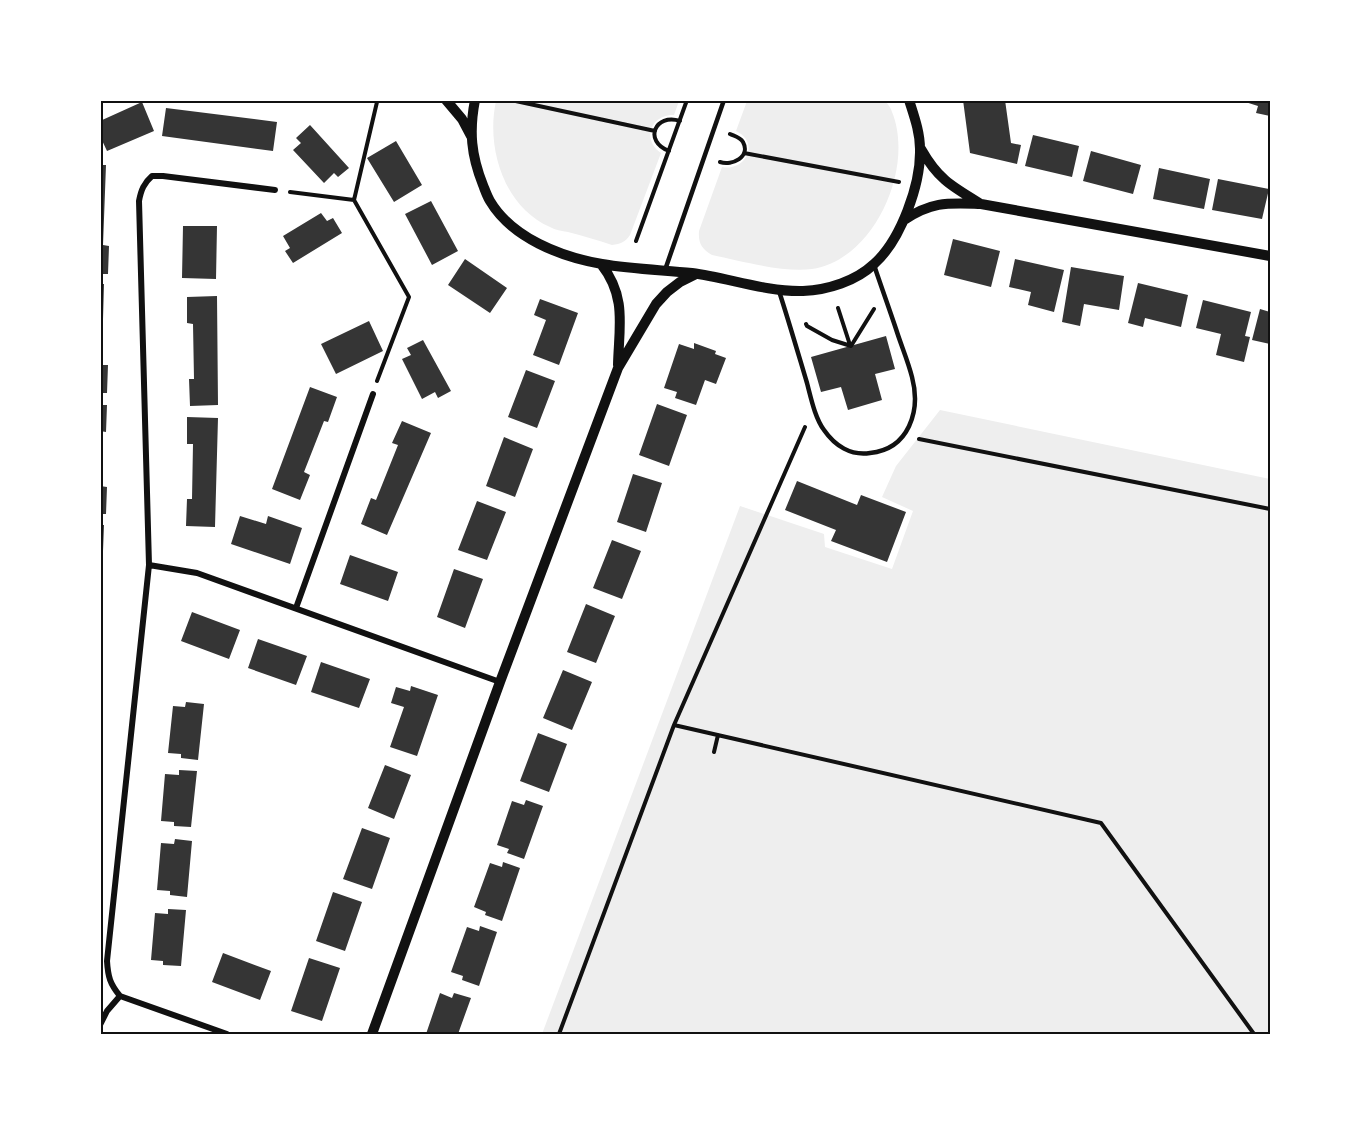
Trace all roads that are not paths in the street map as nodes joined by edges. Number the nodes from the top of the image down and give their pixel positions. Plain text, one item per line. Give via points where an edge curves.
1 (446, 100) edge
2 (475, 100) edge
3 (724, 100) edge
4 (909, 100) edge
5 (471, 136) junction
6 (920, 148) junction
7 (275, 190) road end
8 (981, 204) junction
9 (904, 220) junction
10 (1270, 255) edge
11 (602, 264) junction
12 (874, 265) junction
13 (665, 270) junction
14 (696, 274) junction
15 (779, 290) junction
16 (618, 368) junction
17 (373, 394) road end
18 (149, 565) junction
19 (296, 608) junction
20 (500, 682) junction
21 (120, 996) junction
22 (100, 1025) edge
23 (227, 1035) edge
24 (372, 1035) edge

1 - 5 street
2 - 5 street
3 - 13 lane
4 - 6 street
5 - 11 street via 490,201 512,227 543,246
6 - 8 street via 943,180
6 - 9 street via 919,169
7 - 18 street via 152,176 140,191
8 - 9 street via 932,206
8 - 10 street
9 - 12 street
11 - 13 street
11 - 16 street via 619,297
12 - 15 street via 833,287
12 - 15 lane via 913,379 915,404 910,426 903,436 896,444 876,453 845,450 822,428
13 - 14 street
14 - 15 street
14 - 16 street via 673,287 656,304
16 - 20 street
17 - 19 street
18 - 19 street via 197,573
18 - 21 street via 107,961 108,976
19 - 20 street
20 - 24 street
21 - 22 street
21 - 23 street

